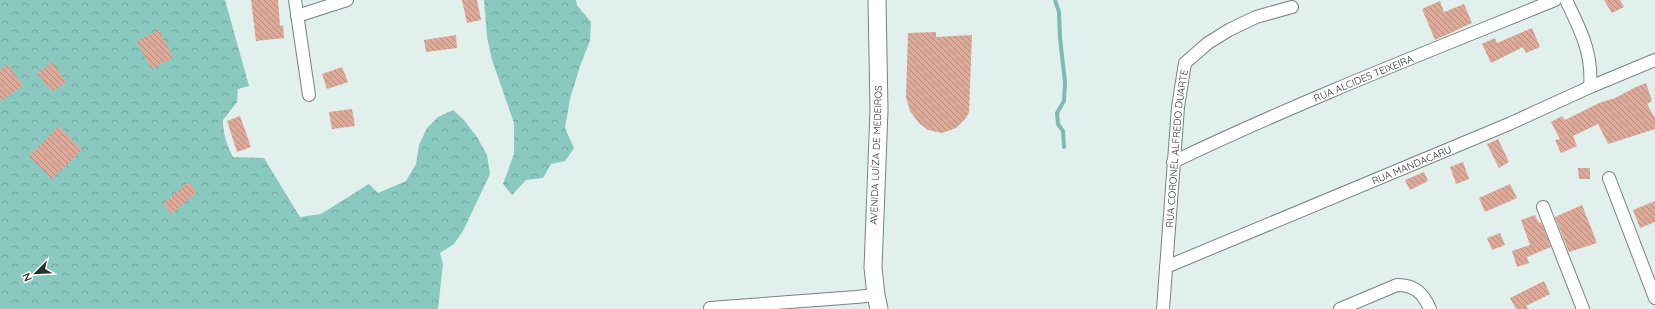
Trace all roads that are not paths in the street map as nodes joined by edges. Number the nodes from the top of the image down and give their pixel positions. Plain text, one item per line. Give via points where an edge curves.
1 (295, 0) edge
2 (347, 0) edge
3 (877, 0) edge
4 (1555, 0) edge
5 (1566, 0) edge
6 (1292, 7) dead end
7 (297, 16) junction
8 (1655, 60) edge
9 (1590, 87) junction
10 (309, 96) dead end
11 (1173, 162) junction
12 (1609, 178) dead end
13 (1543, 207) dead end
14 (1166, 267) junction
15 (1655, 298) edge
16 (878, 302) edge
17 (710, 308) dead end
18 (1163, 309) edge
19 (1340, 309) edge
20 (1430, 309) edge
21 (1583, 309) edge

1 - 7 street
2 - 7 street
3 - 16 street, AVENIDA LUÍZA DE MEDEIROS via 879,110 873,268
4 - 11 street, RUA ALCIDES TEIXEIRA via 1341,87
5 - 9 street via 1579,27 1588,55
6 - 11 street, RUA CORONEL ALFREDO DUARTE via 1256,17 1230,30 1208,43 1186,63 1178,107
7 - 10 street
8 - 9 street, RUA MANDACARU
9 - 14 street, RUA MANDACARU via 1509,124
11 - 14 street, RUA CORONEL ALFREDO DUARTE
12 - 15 street
13 - 21 street
14 - 18 street, RUA CORONEL ALFREDO DUARTE
16 - 17 street via 856,297
19 - 20 street via 1405,285 1420,292

